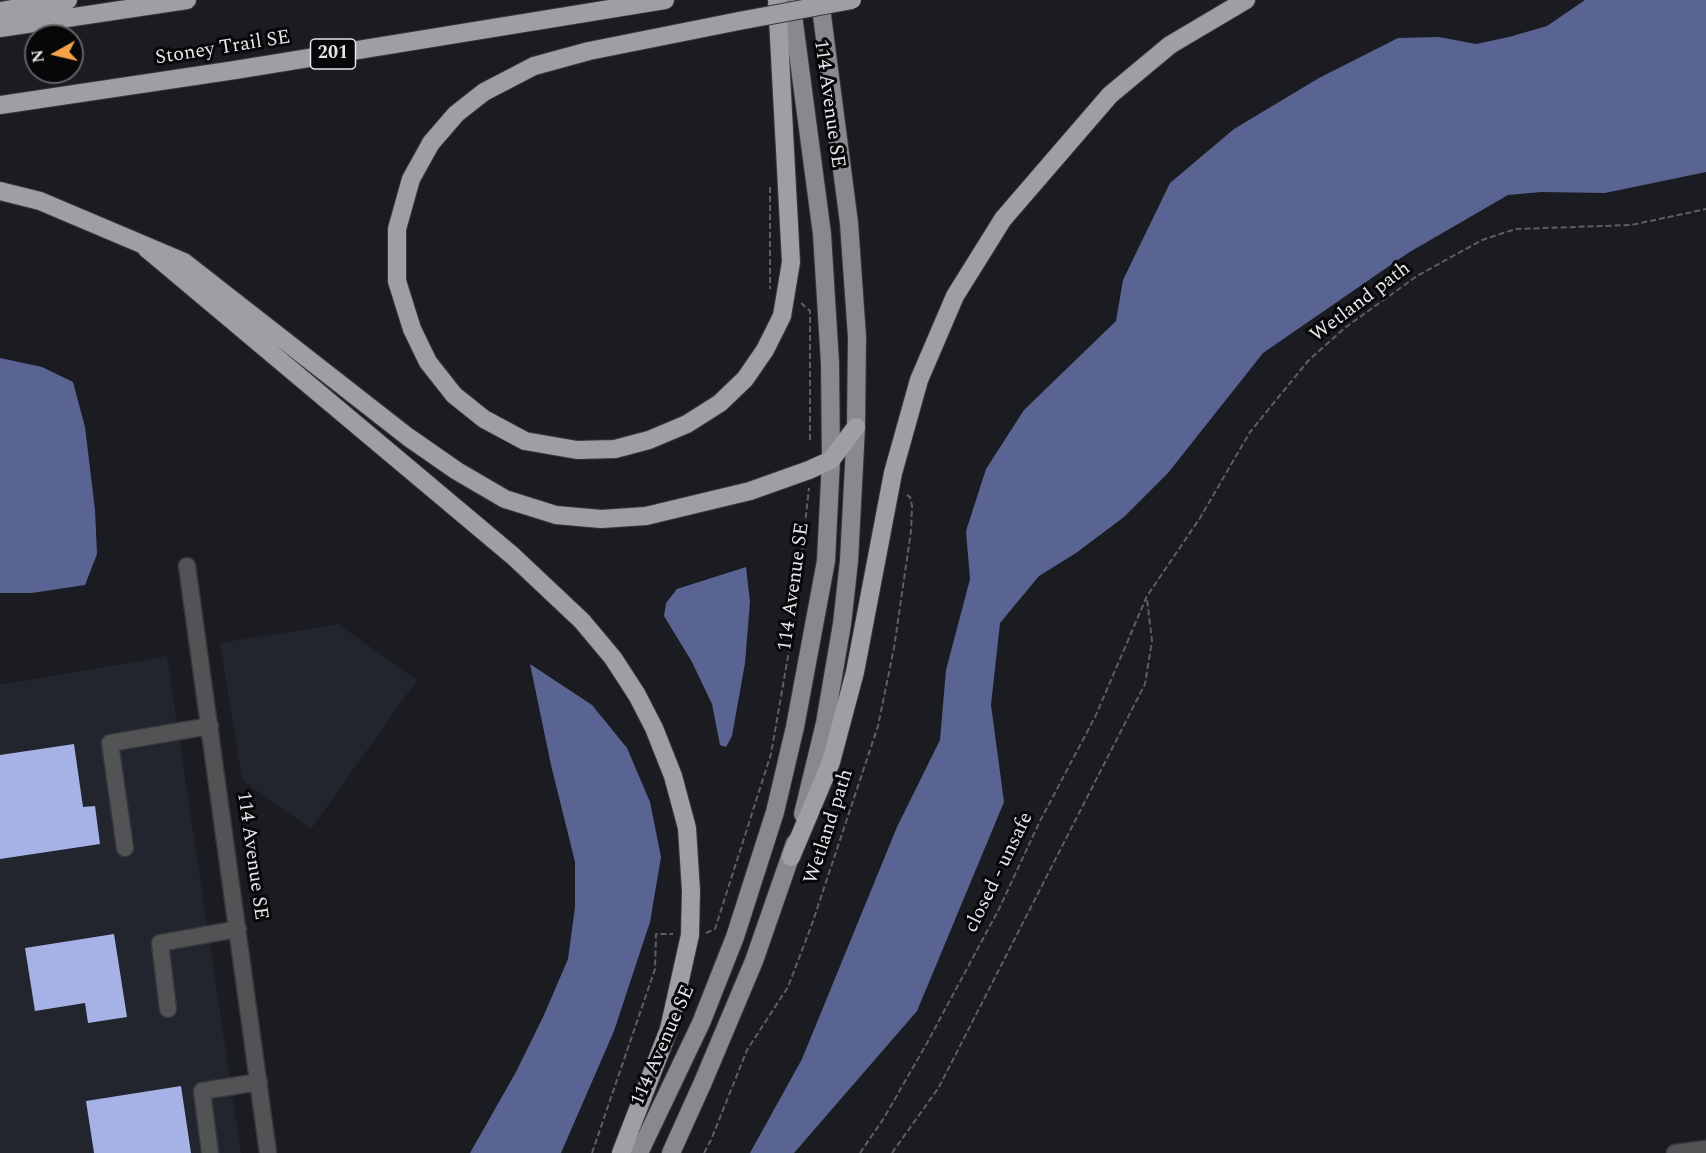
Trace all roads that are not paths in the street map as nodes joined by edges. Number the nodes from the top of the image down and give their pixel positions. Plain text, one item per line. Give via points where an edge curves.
1 (68, 0) edge
2 (187, 0) edge
3 (665, 0) edge
4 (777, 0) edge
5 (791, 0) edge
6 (820, 0) edge
7 (854, 0) edge
8 (1246, 0) edge
9 (0, 11) edge
10 (0, 28) edge
11 (0, 105) edge
12 (0, 191) edge
13 (146, 248) junction
14 (856, 427) junction
15 (831, 460) junction
16 (187, 566) dead end
17 (210, 726) junction
18 (125, 848) dead end
19 (791, 857) junction
20 (238, 929) junction
21 (168, 1009) dead end
22 (259, 1082) junction
23 (1706, 1149) edge
24 (210, 1153) edge
25 (268, 1153) edge
26 (621, 1153) edge
27 (639, 1153) edge
28 (671, 1153) edge
29 (1675, 1153) edge

1 - 9 highway
2 - 10 highway
3 - 11 highway, Stoney Trail SE / 201
4 - 7 highway, bridge via 791,262 782,316 752,369 720,403 687,424 615,449 577,450 525,441 484,419 454,394 428,362 412,329 397,281 397,229 411,178 431,143 456,114 484,92 534,66 589,51 739,21
5 - 15 main road, 114 Avenue SE via 822,234
6 - 14 main road, 114 Avenue SE via 849,223 857,337
8 - 19 highway via 1170,45 1110,95 1004,219 956,296 918,381 893,473 855,672 831,762
12 - 13 highway via 39,201
13 - 15 highway via 184,262 457,471 505,499 546,512 601,519 646,516 750,490
13 - 26 highway via 513,556 582,621 637,695 673,776 687,828 690,935 669,1029
14 - 15 highway
14 - 19 main road, 114 Avenue SE via 842,624 825,723
15 - 27 main road, 114 Avenue SE via 826,561 775,812 727,958 701,1023
16 - 17 street, 114 Avenue SE
17 - 18 street via 110,743
17 - 20 street, 114 Avenue SE
19 - 28 main road, 114 Avenue SE via 754,962
20 - 21 street via 160,943
20 - 22 street, 114 Avenue SE
22 - 24 street via 202,1091
22 - 25 street, 114 Avenue SE
23 - 29 street

